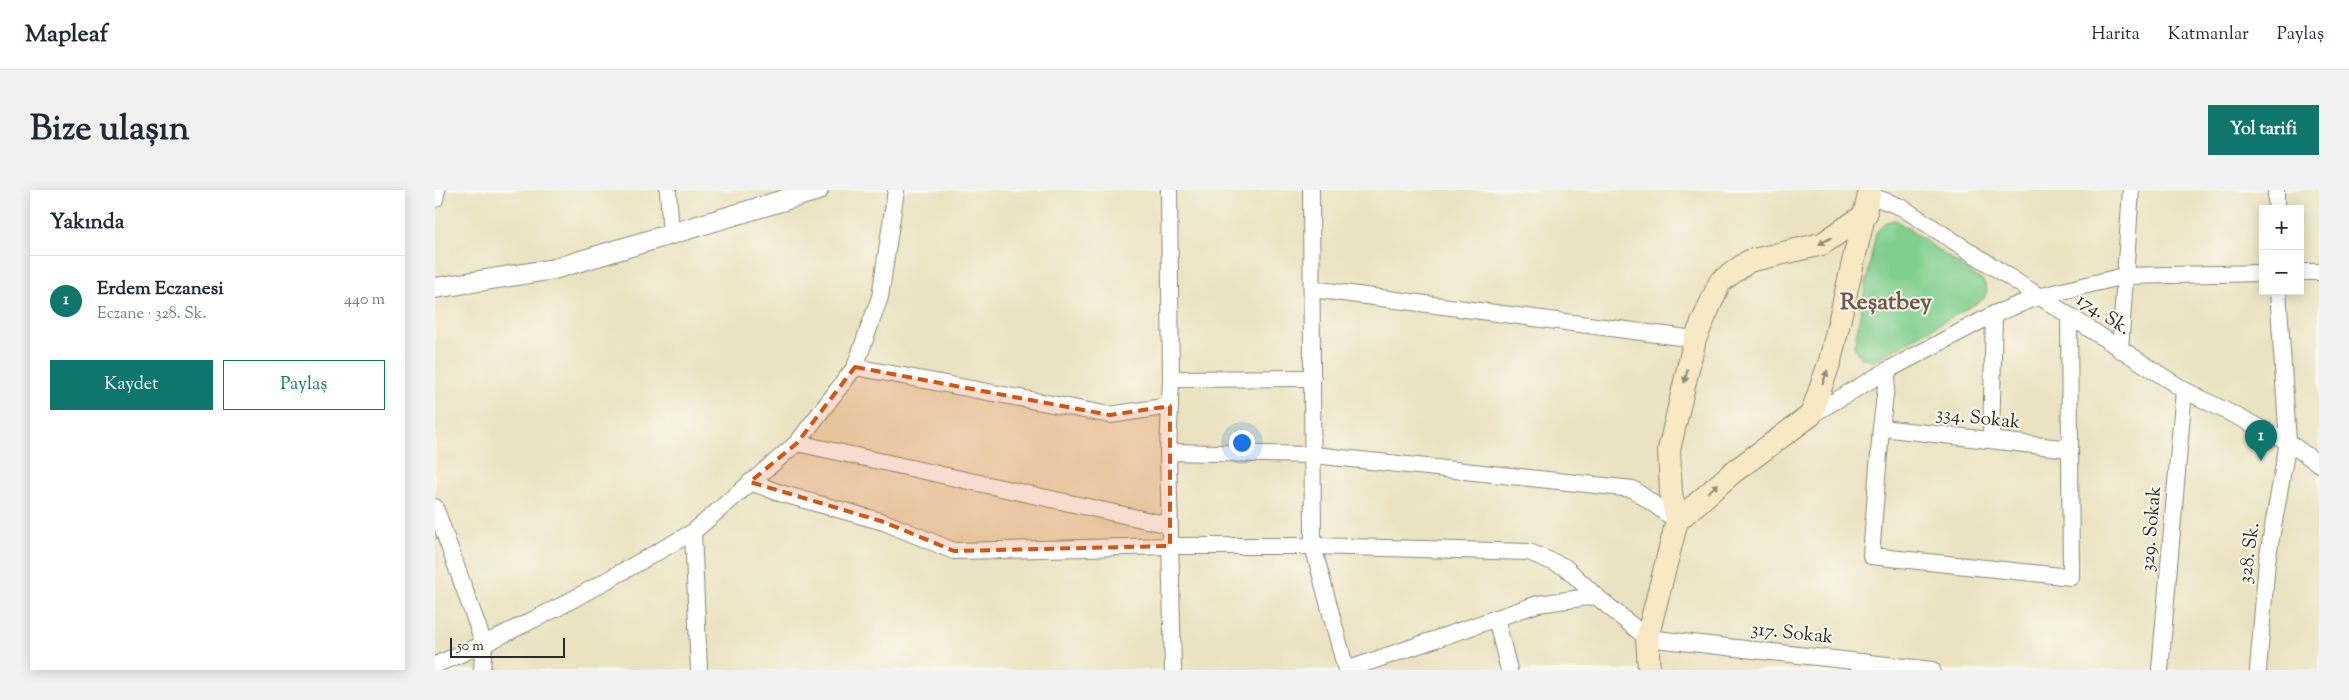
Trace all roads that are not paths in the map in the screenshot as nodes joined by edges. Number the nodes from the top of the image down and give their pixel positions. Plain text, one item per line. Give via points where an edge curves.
1 (437, 190) edge
2 (668, 190) edge
3 (818, 190) edge
4 (896, 190) edge
5 (1169, 190) edge
6 (1311, 190) edge
7 (2131, 190) edge
8 (2276, 190) edge
9 (768, 197) edge
10 (435, 199) edge
11 (1868, 200) edge
12 (2276, 205) edge
13 (671, 234) junction
14 (2304, 272) edge
15 (2319, 272) edge
16 (2259, 273) edge
17 (2124, 276) junction
18 (435, 288) edge
19 (1312, 289) junction
20 (2278, 295) edge
21 (2038, 297) junction
22 (1994, 314) junction
23 (2069, 317) junction
24 (1695, 339) junction
25 (2120, 350) junction
26 (855, 367) junction
27 (1888, 370) junction
28 (1313, 378) junction
29 (1171, 379) junction
30 (2184, 390) junction
31 (1170, 406) junction
32 (1811, 415) junction
33 (1881, 428) junction
34 (1991, 440) junction
35 (2288, 442) junction
36 (797, 443) junction
37 (2070, 449) junction
38 (1168, 452) junction
39 (1314, 455) junction
40 (2319, 464) edge
41 (750, 482) junction
42 (435, 507) edge
43 (1677, 521) junction
44 (1169, 525) junction
45 (693, 532) junction
46 (1170, 546) junction
47 (1313, 546) junction
48 (1596, 596) junction
49 (1496, 618) junction
50 (1647, 638) junction
51 (484, 644) junction
52 (435, 664) edge
53 (482, 670) edge
54 (699, 670) edge
55 (1173, 670) edge
56 (1346, 670) edge
57 (1509, 670) edge
58 (1649, 670) edge
59 (1932, 670) edge
60 (2160, 670) edge
61 (2258, 670) edge

1 - 10 street
2 - 13 street
3 - 9 street
4 - 26 street via 880,297
5 - 29 street
6 - 19 street
7 - 17 street
8 - 12 street
9 - 13 street
11 - 21 street, 174. Sk. via 1901,207
11 -> 24 main road via 1822,244 1749,261 1720,282
32 -> 11 main road via 1831,361
13 - 18 street via 554,269
14 - 15 street
16 - 17 street
17 - 21 street
17 - 25 street
19 - 24 street
19 - 28 street
20 - 35 street, 328. Sk.
21 - 22 street
21 - 23 street, 174. Sk.
22 - 27 street
22 - 34 street
23 - 25 street, 174. Sk.
23 - 37 street
24 -> 43 main road via 1669,450 1671,493
25 - 30 street, 174. Sk.
26 - 31 street via 1110,415
26 - 36 street
27 - 32 street
27 - 33 street
28 - 29 street
28 - 39 street
29 - 31 street
30 - 35 street, 174. Sk.
30 - 60 street, 329. Sokak
31 - 38 street
43 -> 32 main road via 1732,473
33 - 34 street, 334. Sokak
33 - 37 street via 1871,556 2071,577
34 - 37 street, 334. Sokak
35 - 40 street, 174. Sk.
35 - 61 street, 328. Sk. via 2267,561
36 - 41 street
36 - 44 street
38 - 39 street
38 - 44 street
39 - 43 street via 1633,489
39 - 47 street
41 - 45 street
41 - 46 street via 884,522 954,550
42 - 51 street
43 - 50 main road
44 - 46 street
45 - 51 street via 561,606
45 - 54 street
46 - 47 street
46 - 55 street
47 - 48 street via 1529,552 1565,567
47 - 56 street
48 - 49 street via 1538,604
48 - 50 street
49 - 56 street
49 - 57 street
50 - 58 main road
50 - 59 street, 317. Sokak
51 - 52 street
51 - 53 street

